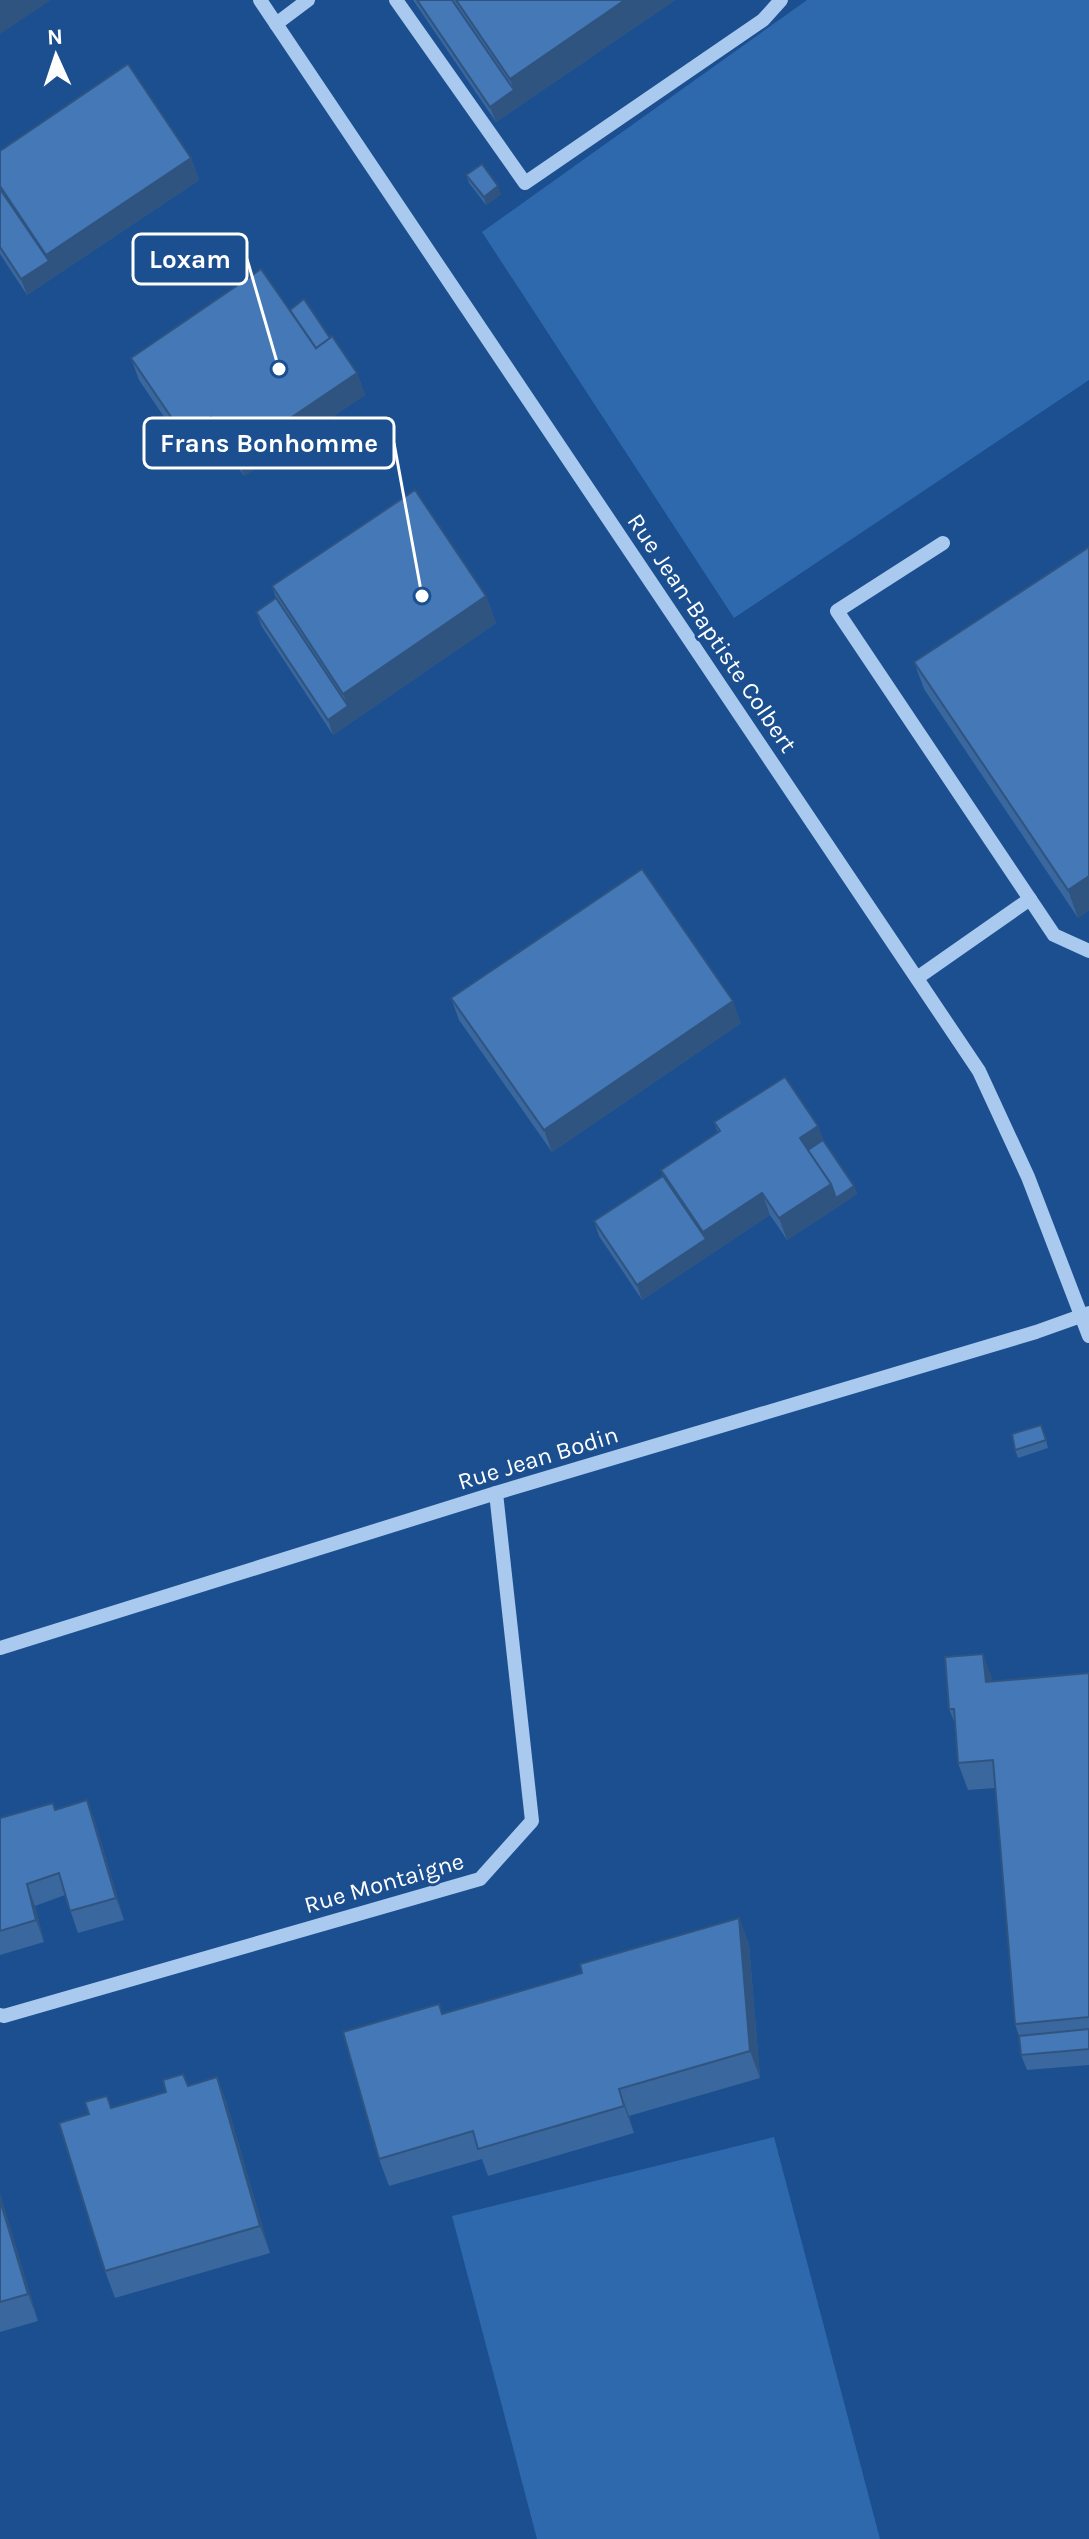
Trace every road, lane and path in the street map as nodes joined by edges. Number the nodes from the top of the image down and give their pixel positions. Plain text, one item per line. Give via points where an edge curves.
1 (260, 0) edge
2 (308, 0) edge
3 (396, 0) edge
4 (781, 0) edge
5 (276, 24) junction
6 (943, 543) dead end
7 (1030, 899) junction
8 (1089, 951) edge
9 (917, 978) junction
10 (1086, 1314) edge
11 (1089, 1336) edge
12 (496, 1493) junction
13 (0, 1648) edge
14 (0, 2015) edge

1 - 5 street, Rue Jean-Baptiste Colbert
2 - 5 street
3 - 4 street via 525,183 763,20
5 - 9 street, Rue Jean-Baptiste Colbert
6 - 7 street via 837,611
7 - 8 street via 1054,935
7 - 9 street
9 - 10 street, Rue Jean-Baptiste Colbert via 979,1071
10 - 11 street, Rue Jean-Baptiste Colbert
10 - 12 street, Rue Jean Bodin
12 - 13 street, Rue Jean Bodin
12 - 14 street, Rue Montaigne via 532,1821 480,1879

